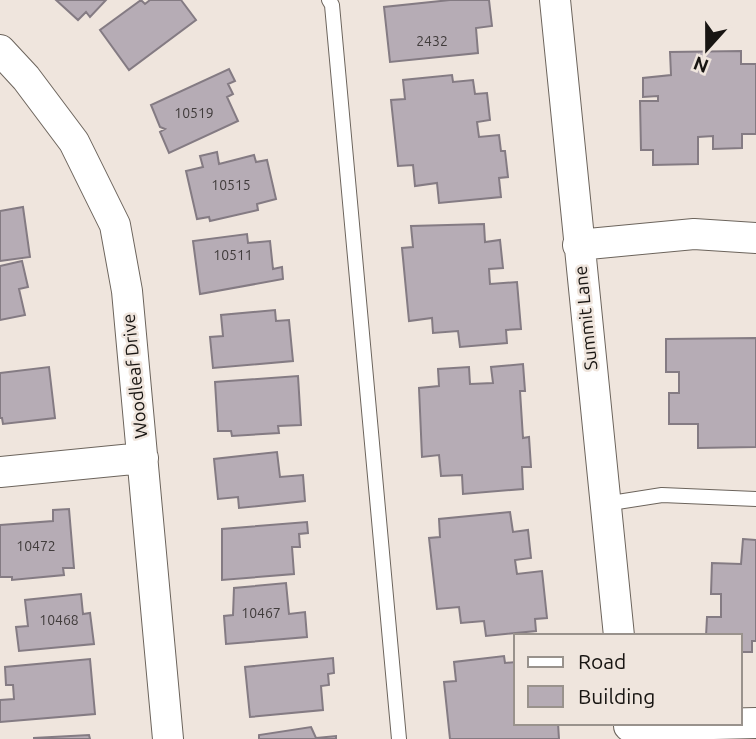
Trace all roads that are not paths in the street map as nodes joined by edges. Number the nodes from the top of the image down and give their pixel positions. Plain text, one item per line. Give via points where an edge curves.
1 (329, 0) edge
2 (555, 0) edge
3 (0, 50) edge
4 (756, 238) edge
5 (578, 245) junction
6 (143, 458) junction
7 (0, 472) edge
8 (756, 499) edge
9 (605, 504) junction
10 (619, 634) edge
11 (720, 725) edge
12 (629, 730) edge
13 (168, 739) edge
14 (399, 739) edge

1 - 14 lane
2 - 5 street, Summit Lane
3 - 6 street, Woodleaf Drive via 74,142 115,225 127,291
4 - 5 street via 694,234
5 - 9 street, Summit Lane
6 - 7 street
6 - 13 street, Woodleaf Drive
8 - 9 lane via 662,495
9 - 10 street, Summit Lane
11 - 12 street

